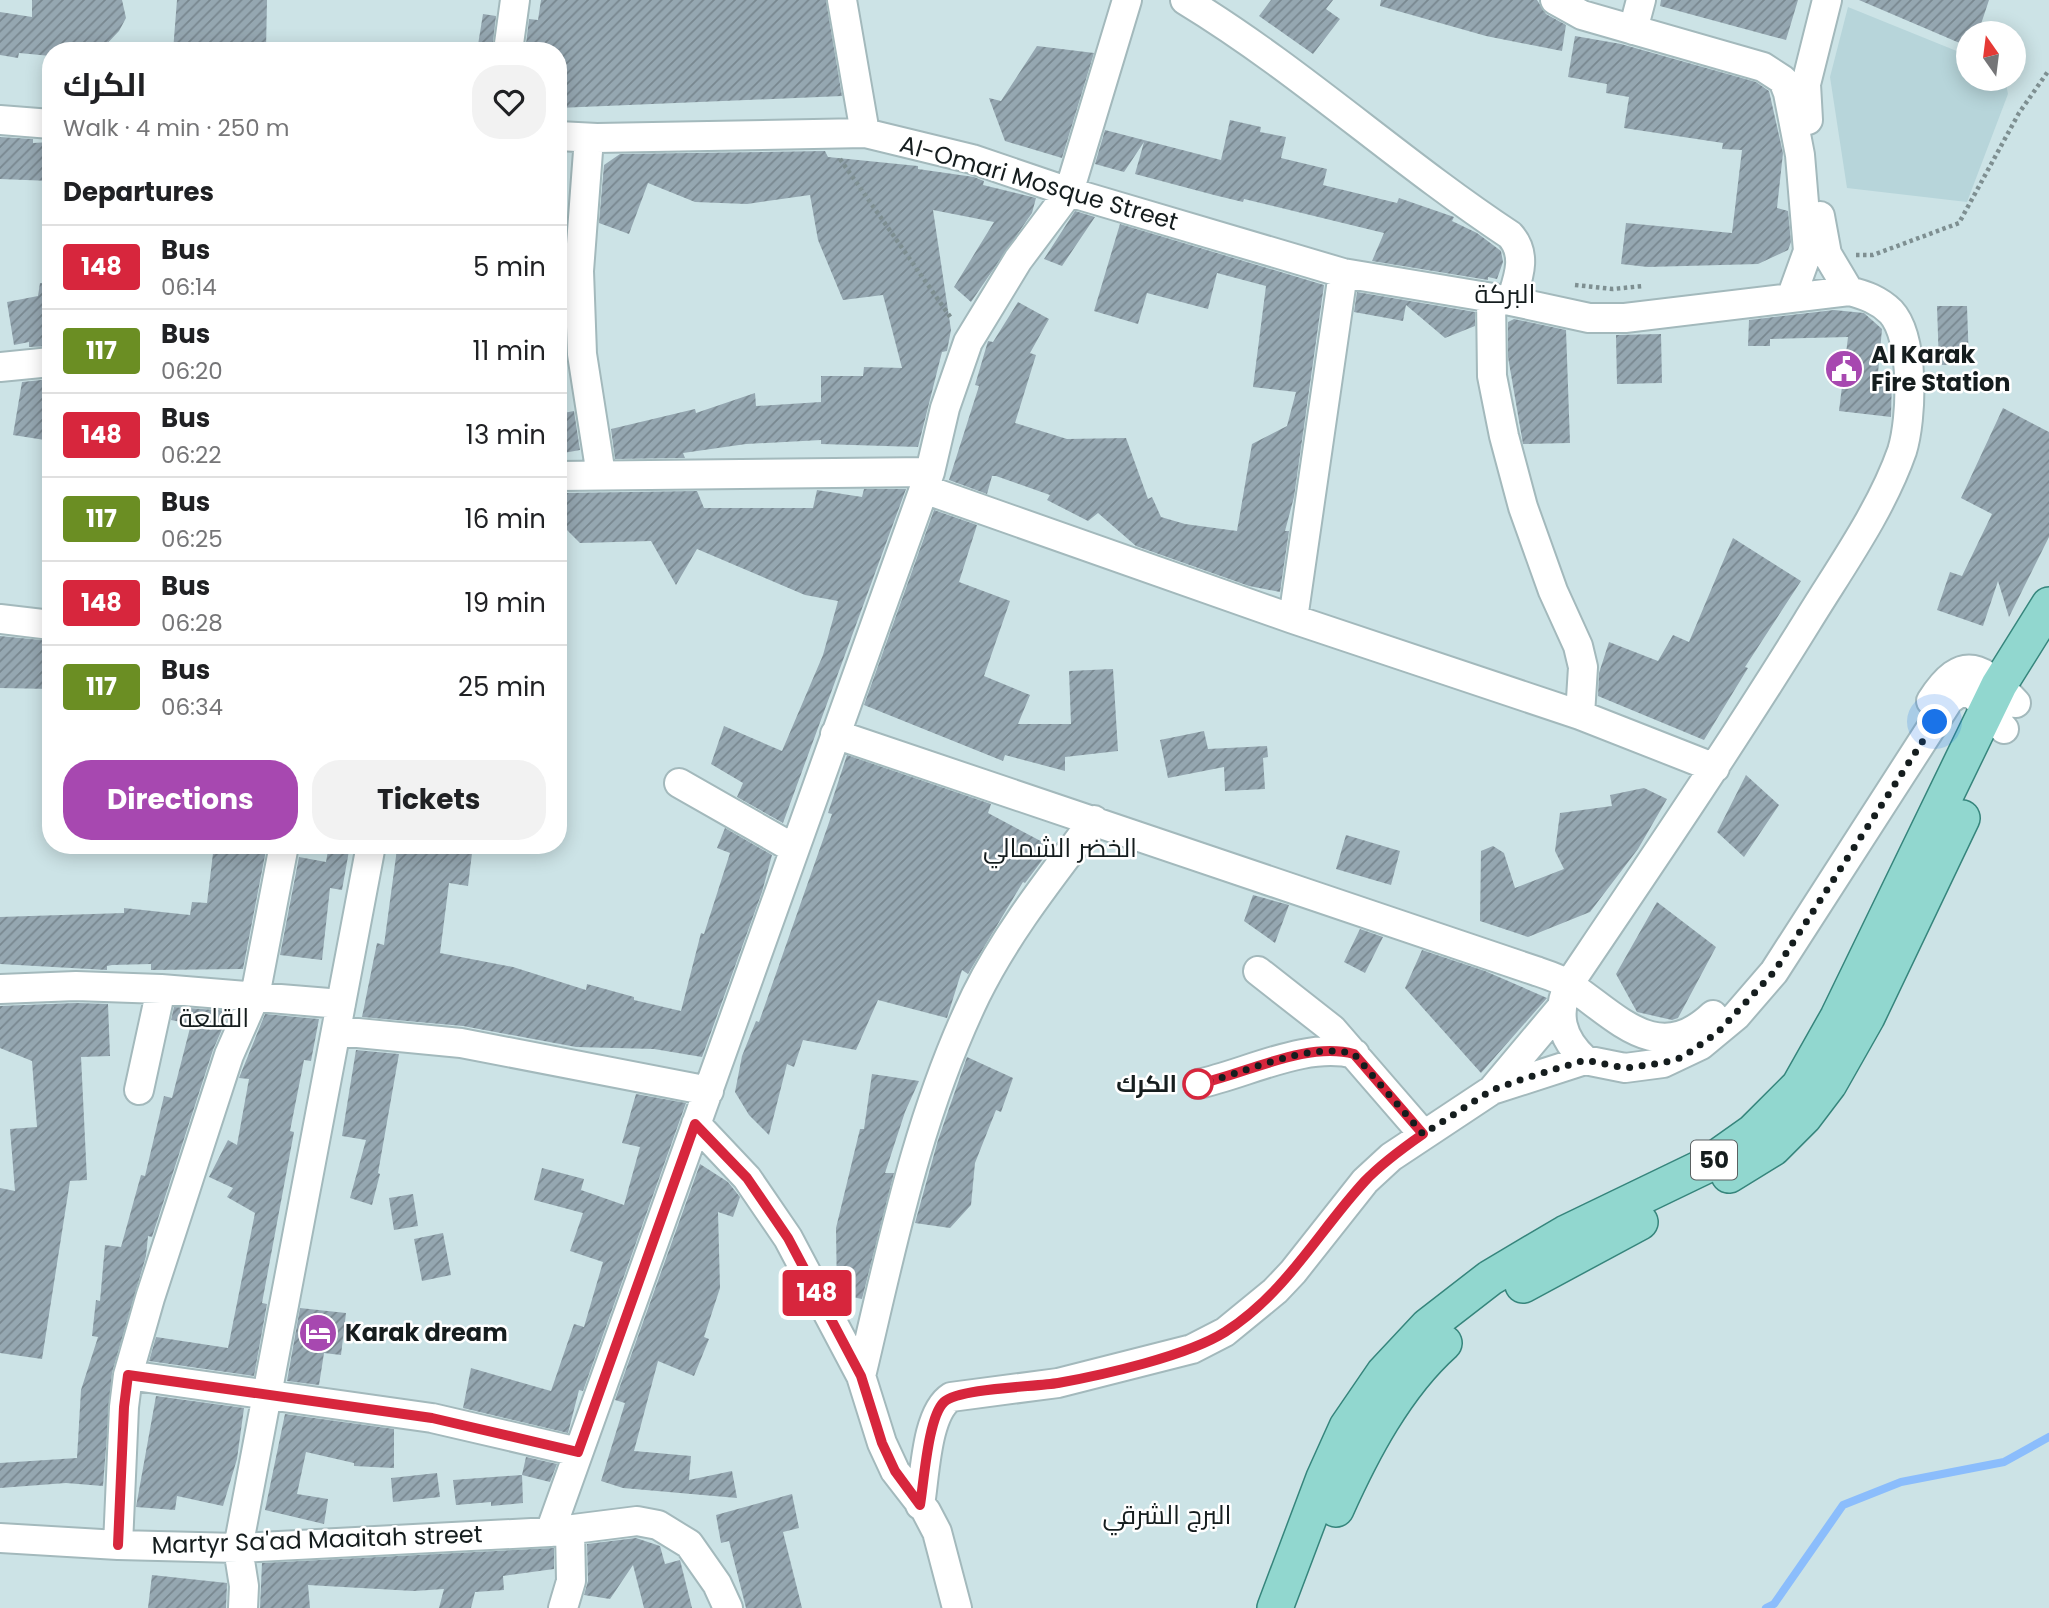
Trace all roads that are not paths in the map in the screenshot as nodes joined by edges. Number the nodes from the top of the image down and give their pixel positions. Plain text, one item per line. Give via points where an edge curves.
1 (515, 0) edge
2 (842, 0) edge
3 (1126, 0) edge
4 (1185, 0) edge
5 (1555, 0) edge
6 (1642, 0) edge
7 (1827, 0) edge
8 (1633, 30) junction
9 (509, 42) edge
10 (1794, 82) junction
11 (0, 120) edge
12 (42, 123) edge
13 (865, 133) junction
14 (567, 137) edge
15 (589, 138) junction
16 (1069, 192) junction
17 (1343, 273) junction
18 (1849, 291) junction
19 (1791, 298) junction
20 (1501, 300) junction
21 (42, 363) edge
22 (0, 367) edge
23 (601, 475) junction
24 (567, 476) edge
25 (927, 481) junction
26 (2049, 605) edge
27 (2049, 614) edge
28 (0, 619) edge
29 (1293, 619) junction
30 (42, 624) edge
31 (2002, 706) junction
32 (1580, 715) junction
33 (835, 734) junction
34 (1715, 768) junction
35 (679, 783) dead end
36 (1094, 820) junction
37 (793, 848) junction
38 (282, 854) edge
39 (369, 854) edge
40 (1258, 971) dead end
41 (0, 989) edge
42 (161, 989) junction
43 (255, 996) junction
44 (1565, 996) junction
45 (339, 1018) junction
46 (1658, 1038) junction
47 (1354, 1054) junction
48 (1585, 1060) junction
49 (1644, 1066) junction
50 (1198, 1084) dead end
51 (139, 1090) dead end
52 (1492, 1090) junction
53 (709, 1091) junction
54 (695, 1124) junction
55 (1423, 1134) junction
56 (128, 1375) junction
57 (861, 1376) junction
58 (266, 1395) junction
59 (578, 1452) junction
60 (920, 1505) junction
61 (560, 1531) junction
62 (0, 1538) edge
63 (118, 1545) junction
64 (238, 1548) junction
65 (243, 1608) edge
66 (563, 1608) edge
67 (727, 1608) edge
68 (957, 1608) edge
69 (1275, 1608) edge
70 (1301, 1608) edge

1 - 9 street
2 - 13 street
3 - 16 street
4 - 20 street via 1255,44 1424,176 1510,235 1521,254
5 - 8 street via 1582,15
6 - 8 street
7 - 10 street
8 - 10 street via 1763,67
10 - 18 street via 1825,246
10 - 19 street via 1793,109 1808,220 1806,259
11 - 12 street
13 - 15 street, AI-Omari Mosque Street
13 - 16 street, AI-Omari Mosque Street via 972,159
14 - 15 street, AI-Omari Mosque Street
15 - 23 street via 579,271 581,340
16 - 17 street, AI-Omari Mosque Street
16 - 25 street via 1018,260 968,342
17 - 20 street, AI-Omari Mosque Street
17 - 29 street
18 - 19 street, AI-Omari Mosque Street
18 - 34 street via 1880,303 1893,314 1900,332 1910,389 1903,449 1853,547
19 - 20 street, AI-Omari Mosque Street via 1625,318 1589,318
20 - 32 street via 1492,376 1532,531 1578,646 1583,667
21 - 22 street
23 - 24 street
23 - 25 street
25 - 29 street
25 - 33 street
26 - 31 main road, 50
27 - 31 main road, 50 via 2032,674
28 - 30 street
29 - 32 street
31 - 46 street via 1991,676 1970,669 1942,683 1762,961 1708,1019 1676,1037
31 - 49 street via 1967,692 1949,699 1767,980 1736,1016 1701,1045 1683,1057
31 - 69 main road, 50 via 1799,1086 1753,1132 1705,1166 1566,1233 1490,1278 1428,1326 1384,1373 1347,1427
31 - 70 main road, 50 via 1867,1017 1829,1084 1804,1117 1773,1148 1708,1188 1489,1304 1428,1358 1354,1469 1323,1538
32 - 34 street
33 - 36 street
33 - 37 street
34 - 44 street
35 - 37 street
36 - 44 street
36 - 57 street via 1015,929 976,995 926,1114
37 - 53 street
38 - 43 street
39 - 45 street
40 - 47 street via 1317,1015
41 - 42 street
42 - 43 street
42 - 51 street
43 - 45 street
43 - 56 street via 229,1055
44 - 46 street via 1640,1034
44 - 48 street via 1564,1033
44 - 52 street
45 - 53 street
45 - 58 street
46 - 49 street
47 - 50 street via 1311,1052
47 - 55 street
48 - 49 street via 1625,1068
48 - 52 street
52 - 55 street
53 - 54 street
54 - 57 street via 761,1196
54 - 59 street
55 - 60 street via 1365,1181 1293,1272 1225,1332 1192,1349 1152,1359 1058,1382 968,1393 944,1402 934,1418
56 - 58 street
56 - 63 street
57 - 60 street via 882,1443
58 - 59 street via 432,1418
58 - 64 street
59 - 61 street
60 - 68 street via 940,1541
61 - 64 street, Martyr Sa'ad Maaitah street
61 - 66 street via 571,1581
61 - 67 street, Martyr Sa'ad Maaitah street via 637,1521 673,1532 701,1559
62 - 63 street, Martyr Sa'ad Maaitah street
63 - 64 street, Martyr Sa'ad Maaitah street
64 - 65 street

